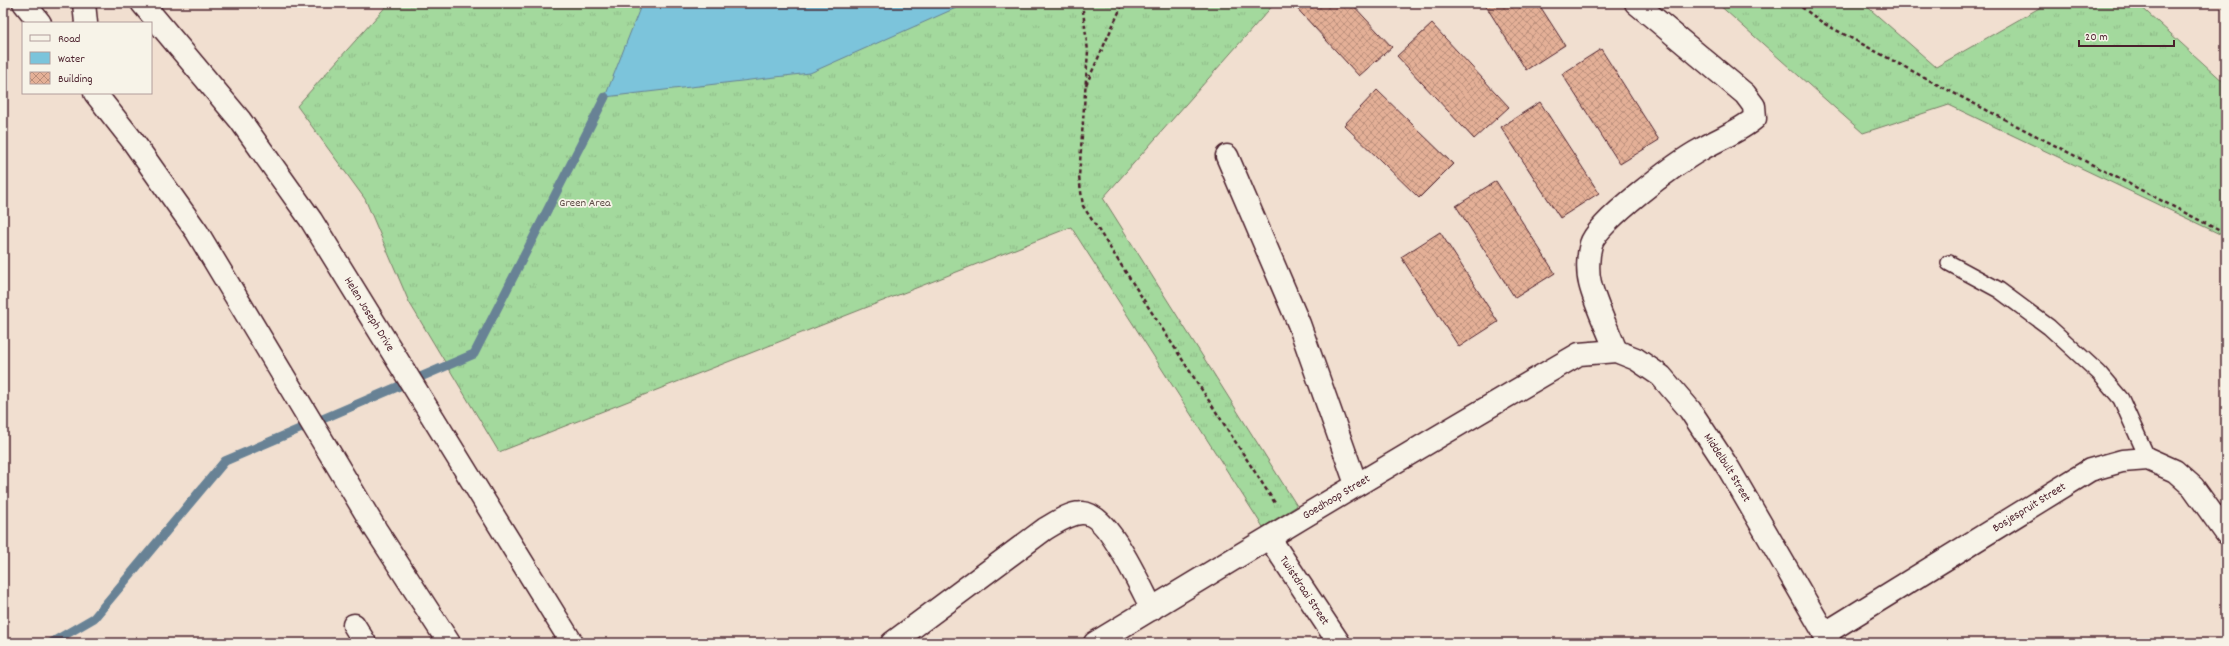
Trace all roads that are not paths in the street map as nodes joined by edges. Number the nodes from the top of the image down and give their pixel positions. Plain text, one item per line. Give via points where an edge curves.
1 (24, 3) edge
2 (84, 3) edge
3 (142, 3) edge
4 (1636, 3) edge
5 (39, 22) edge
6 (86, 22) edge
7 (96, 94) edge
8 (114, 94) edge
9 (132, 140) junction
10 (1227, 156) dead end
11 (1950, 263) dead end
12 (1616, 350) junction
13 (2148, 459) junction
14 (1356, 484) junction
15 (2226, 533) edge
16 (1270, 539) junction
17 (1152, 609) junction
18 (1827, 638) edge
19 (449, 643) edge
20 (572, 643) edge
21 (892, 643) edge
22 (1095, 643) edge
23 (1339, 643) edge

1 - 5 street
2 - 6 street
3 - 20 street, Helen Joseph Drive via 240,120 311,220
4 - 12 street via 1745,94 1754,106 1755,118 1745,127 1699,150 1637,195 1604,223 1591,243 1590,283
7 - 9 street
8 - 9 street
9 - 19 street via 197,232 376,530
10 - 14 street via 1299,324
11 - 13 lane via 1999,290 2049,327 2099,373 2121,399
12 - 14 street, Goedhoop Street via 1579,354
12 - 18 street, Middelbult Street via 1636,359 1661,376 1690,410 1729,468
13 - 15 street via 2174,471 2193,487
13 - 18 street, Bosjespruit Street via 2090,470
14 - 16 street, Goedhoop Street
16 - 17 street, Goedhoop Street
16 - 23 street, Twistdraai Street
17 - 21 street via 1108,529 1096,517 1082,512 1067,516 1045,530
17 - 22 street, Goedhoop Street

